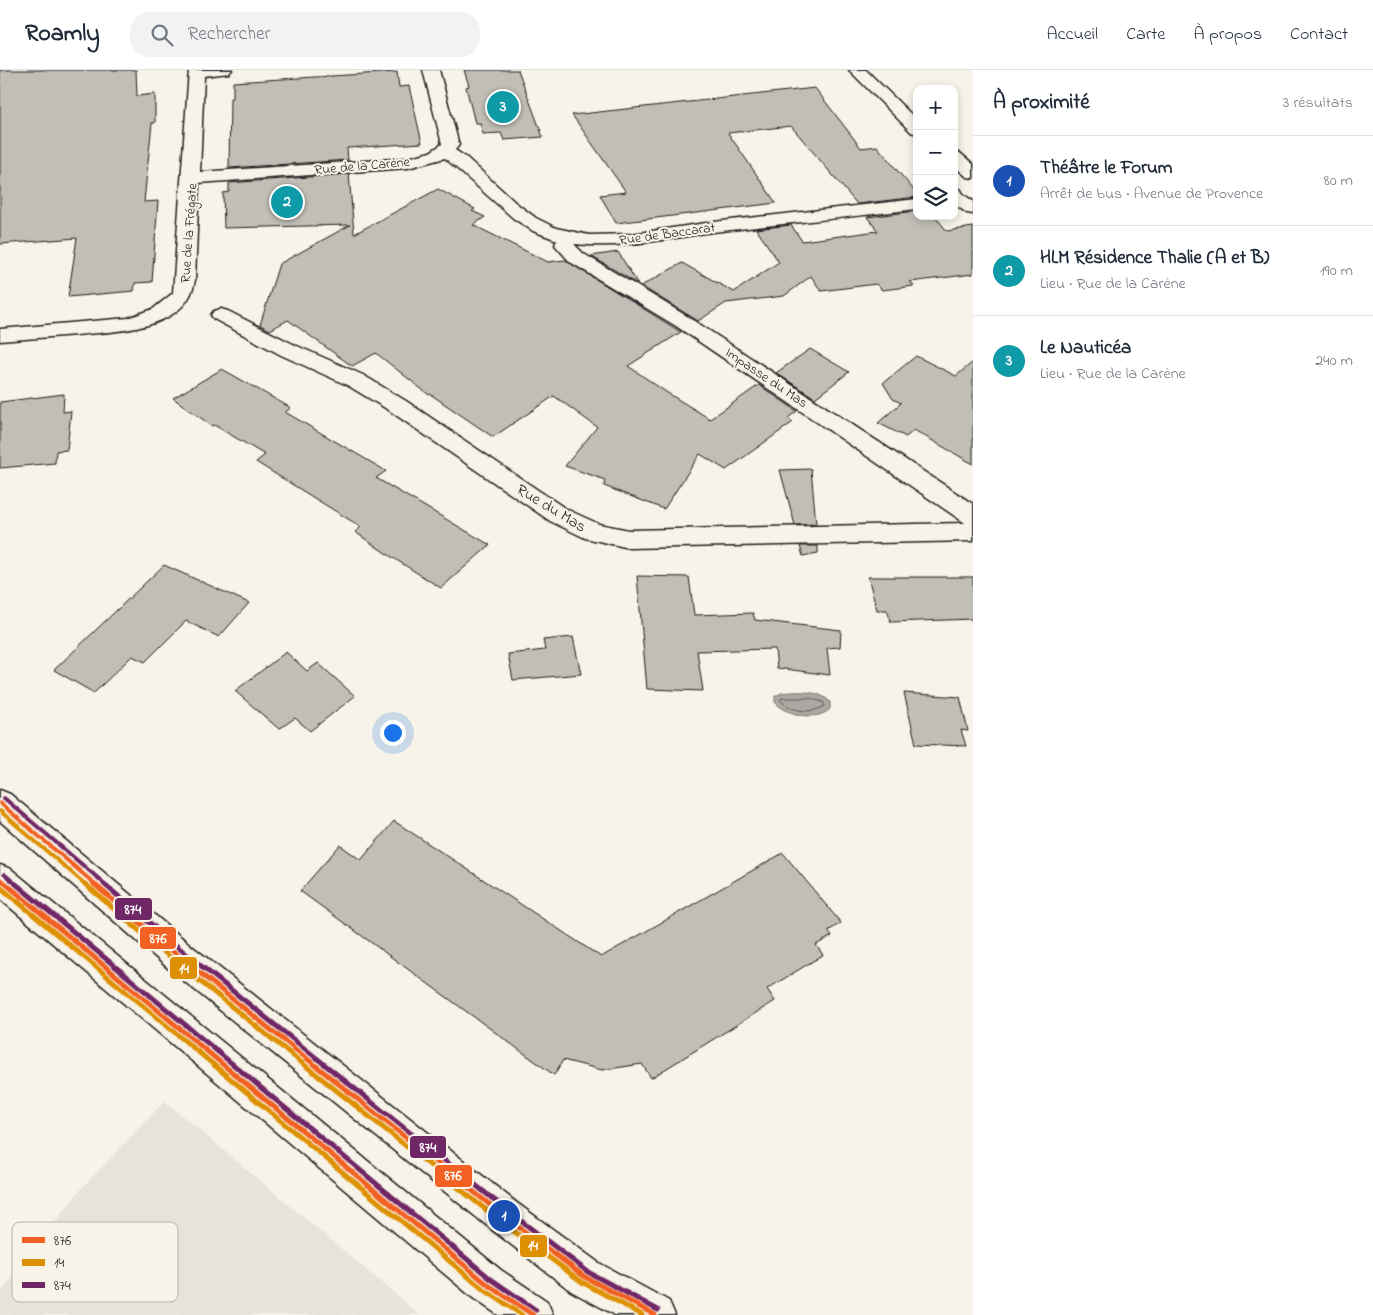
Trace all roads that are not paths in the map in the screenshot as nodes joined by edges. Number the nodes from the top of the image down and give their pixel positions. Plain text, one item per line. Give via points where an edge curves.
1 (224, 70) edge
2 (431, 70) edge
3 (857, 70) edge
4 (197, 71) edge
5 (913, 125) edge
6 (445, 152) junction
7 (958, 161) edge
8 (973, 174) edge
9 (192, 178) junction
10 (959, 197) edge
11 (913, 204) edge
12 (566, 238) junction
13 (221, 314) dead end
14 (0, 335) edge
15 (973, 517) edge
16 (973, 532) edge
17 (0, 803) edge
18 (0, 879) edge
19 (532, 1315) edge
20 (655, 1315) edge

1 - 4 street
2 - 6 street via 451,145
3 - 5 street
4 - 9 street, Rue de la Frégate
6 - 9 street, Rue de la Carène via 408,163
6 - 12 street, Rue de Baccarat via 455,155 533,225
7 - 8 street
8 - 10 street via 957,181
9 - 14 street, Rue de la Frégate via 183,293 172,306 128,324
11 - 12 street, Rue de Baccarat via 607,241
12 - 15 street, Impasse du Mas via 564,245 577,258 683,322
13 - 16 street, Rue du Mas via 288,350 355,380 558,515 594,532 629,538
17 - 20 street via 181,958 504,1216 585,1277
18 - 19 street via 487,1284

